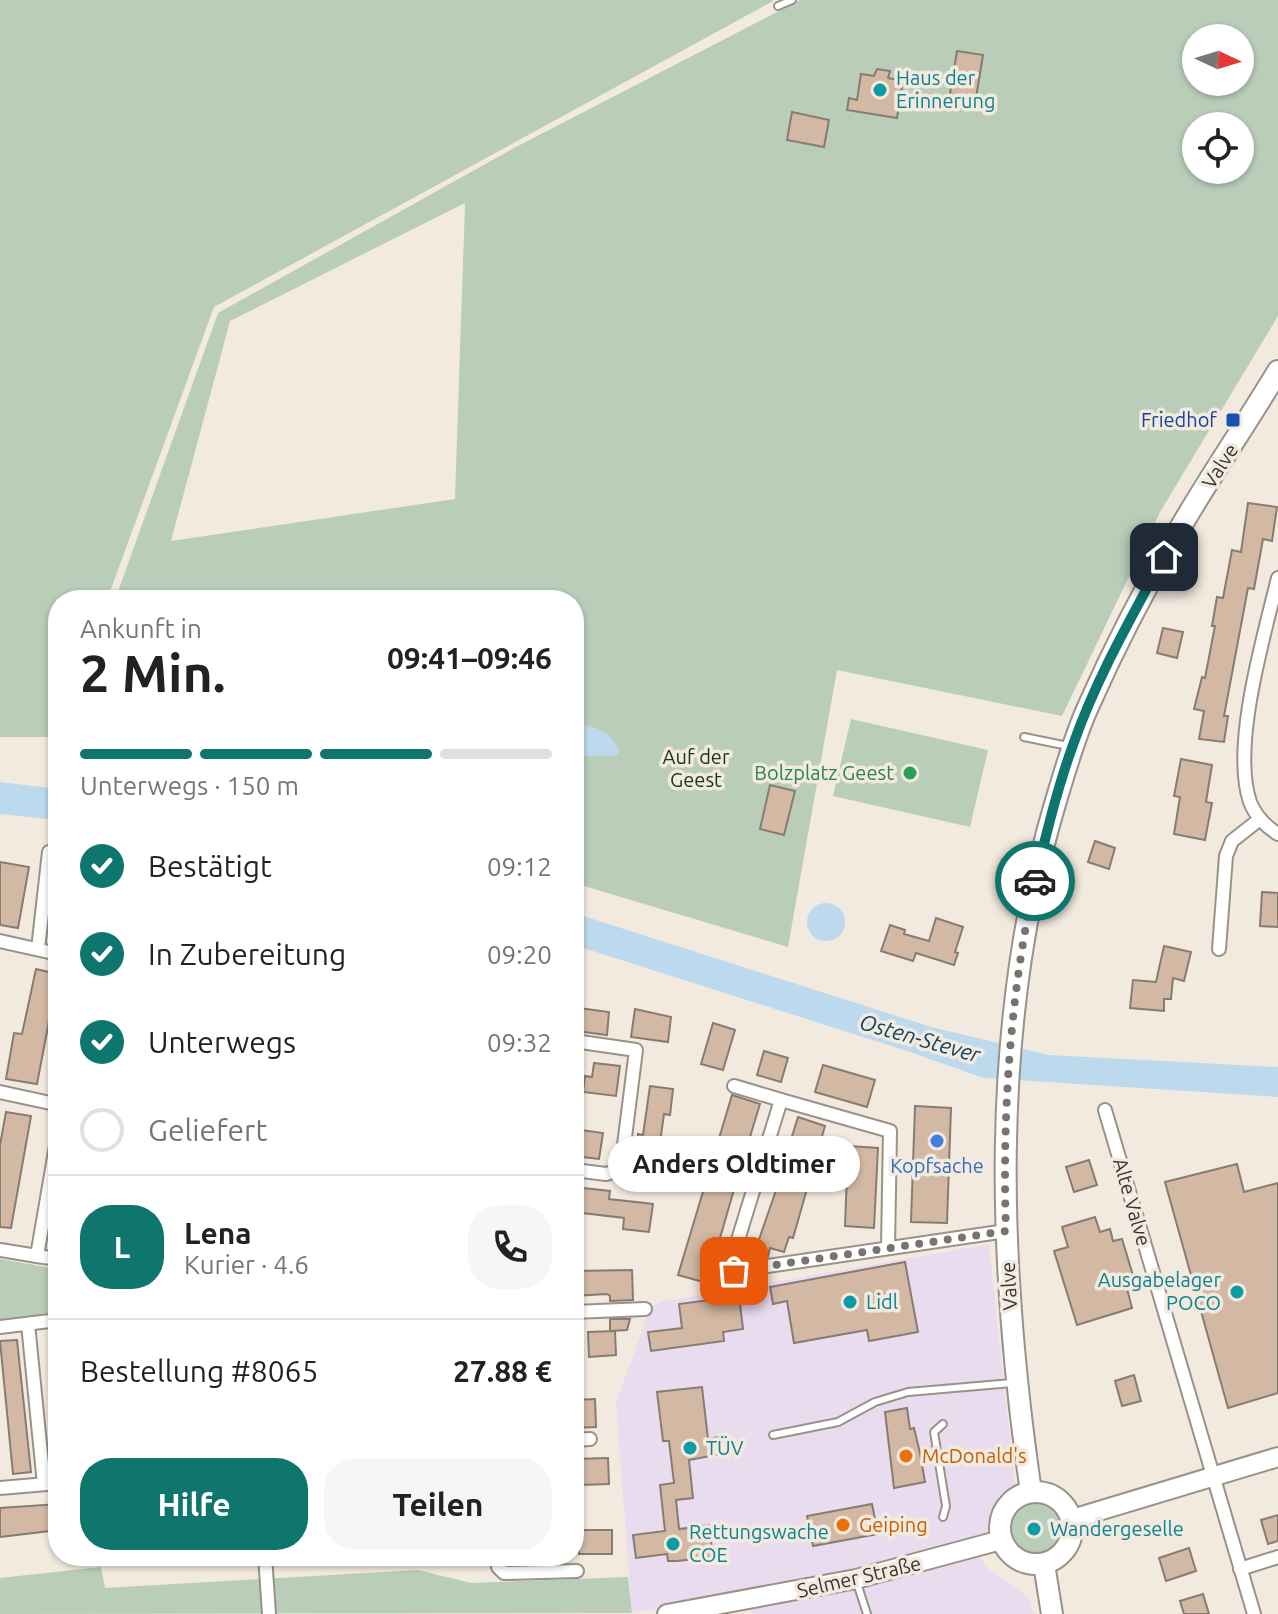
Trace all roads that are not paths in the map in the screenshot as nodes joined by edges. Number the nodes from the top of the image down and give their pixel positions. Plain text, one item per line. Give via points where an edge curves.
1 (792, 0) edge
2 (778, 6) dead end
3 (1278, 371) edge
4 (1278, 578) edge
5 (1024, 737) dead end
6 (1072, 746) junction
7 (1260, 819) junction
8 (1278, 834) edge
9 (48, 861) edge
10 (0, 941) edge
11 (38, 949) junction
12 (1219, 949) dead end
13 (48, 952) edge
14 (584, 1042) edge
15 (734, 1086) dead end
16 (0, 1092) edge
17 (781, 1100) junction
18 (48, 1107) edge
19 (1105, 1110) dead end
20 (584, 1171) edge
21 (48, 1225) edge
22 (1006, 1231) junction
23 (888, 1248) junction
24 (0, 1250) edge
25 (37, 1256) junction
26 (48, 1258) edge
27 (645, 1309) dead end
28 (584, 1312) edge
29 (48, 1321) edge
30 (28, 1324) junction
31 (0, 1327) edge
32 (1016, 1383) junction
33 (943, 1424) dead end
34 (773, 1435) dead end
35 (584, 1439) edge
36 (590, 1439) dead end
37 (1278, 1457) edge
38 (1213, 1478) junction
39 (44, 1484) junction
40 (48, 1484) edge
41 (0, 1488) edge
42 (1031, 1492) junction
43 (943, 1517) dead end
44 (1072, 1519) junction
45 (1001, 1540) junction
46 (1278, 1557) edge
47 (1044, 1564) junction
48 (266, 1566) edge
49 (498, 1566) edge
50 (1240, 1569) junction
51 (577, 1571) dead end
52 (856, 1579) junction
53 (748, 1606) edge
54 (269, 1614) edge
55 (667, 1614) edge
56 (867, 1614) edge
57 (1052, 1614) edge
58 (1254, 1614) edge

1 - 2 lane
3 - 6 main road, Valve via 1147,587
4 - 7 street via 1245,741 1246,788
5 - 6 lane
6 - 22 main road, Valve via 1034,883 1018,972 1008,1098
7 - 8 street
7 - 12 street via 1232,841 1226,856
9 - 11 street
10 - 11 street
11 - 13 street
14 - 20 street via 636,1050 622,1161 617,1171 606,1174
15 - 17 street
16 - 18 street
17 - 23 street via 890,1131
17 - 23 street via 733,1256 734,1271
19 - 38 street, Alte Valve
21 - 25 street
22 - 23 street
22 - 32 main road, Valve
24 - 25 street
25 - 26 street
27 - 28 street
29 - 30 street
30 - 31 street
30 - 39 street
32 - 34 lane via 908,1392 838,1422
32 - 42 main road, Valve
33 - 43 lane via 934,1432 945,1496
35 - 36 street
37 - 38 main road
38 - 44 main road
38 - 50 street, Alte Valve
39 - 40 street
39 - 41 street
42 - 44 main road via 1057,1498
42 - 45 main road via 1016,1497 1005,1509
44 - 47 main road via 1067,1548
45 - 47 main road via 1018,1560
45 - 52 main road, Selmer Straße
46 - 50 street
47 - 57 main road
48 - 54 street
49 - 51 street via 504,1573
50 - 58 street, Alte Valve
52 - 53 main road, Selmer Straße
52 - 56 lane
53 - 55 main road, Selmer Straße

